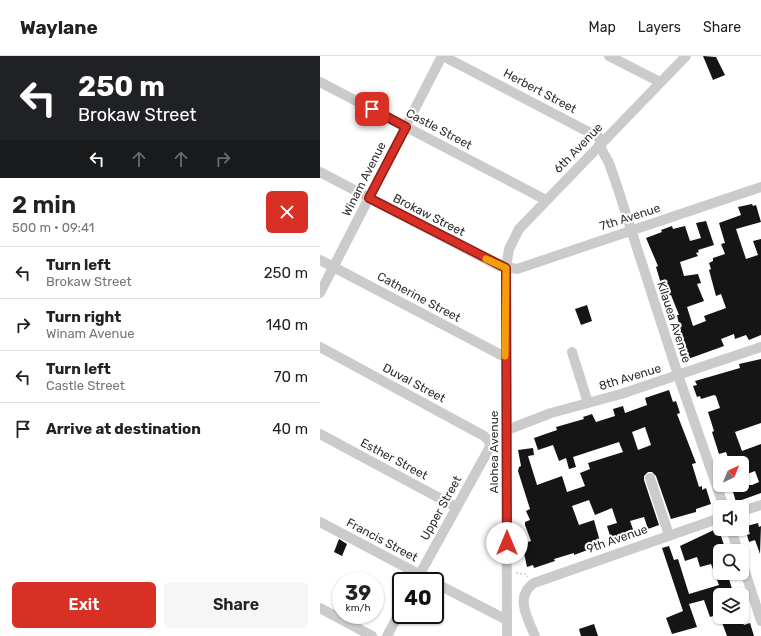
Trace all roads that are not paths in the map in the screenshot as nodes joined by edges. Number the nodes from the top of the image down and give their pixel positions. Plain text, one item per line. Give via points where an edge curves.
1 (443, 56) edge
2 (609, 56) edge
3 (686, 56) edge
4 (320, 82) edge
5 (660, 82) junction
6 (406, 127) junction
7 (602, 143) junction
8 (320, 172) edge
9 (761, 187) edge
10 (369, 198) junction
11 (546, 200) junction
12 (630, 231) junction
13 (320, 260) edge
14 (334, 267) junction
15 (506, 268) junction
16 (320, 293) edge
17 (320, 347) edge
18 (761, 347) edge
19 (572, 352) dead end
20 (505, 357) junction
21 (678, 375) junction
22 (588, 403) junction
23 (507, 430) junction
24 (320, 434) edge
25 (490, 447) joint
26 (650, 478) dead end
27 (722, 500) edge
28 (761, 504) edge
29 (456, 507) junction
30 (749, 508) edge
31 (713, 520) edge
32 (320, 522) edge
33 (669, 535) junction
34 (408, 572) edge
35 (421, 572) edge
36 (748, 580) edge
37 (444, 588) edge
38 (320, 608) edge
39 (507, 620) junction
40 (761, 621) edge
41 (393, 624) edge
42 (372, 636) edge
43 (387, 636) edge
44 (507, 636) edge
45 (535, 636) edge

1 - 6 street, Winam Avenue
1 - 7 street, Herbert Street
2 - 5 street
3 - 5 street, 6th Avenue
4 - 6 street, Castle Street
5 - 7 street, 6th Avenue
6 - 10 street, Winam Avenue
6 - 11 street, Castle Street
7 - 11 street, 6th Avenue
7 - 12 street, Kilauea Avenue
8 - 10 street, Brokaw Street
9 - 12 street, 7th Avenue
10 - 14 street, Winam Avenue
10 - 15 street, Brokaw Street
11 - 15 street, 6th Avenue via 514,236
12 - 15 street, 7th Avenue via 516,269
12 - 21 street, Kilauea Avenue
13 - 14 street, Catherine Street
14 - 16 street, Winam Avenue
14 - 20 street, Catherine Street
15 - 20 street, Alohea Avenue
17 - 25 street, Duval Street via 484,436
18 - 21 street, 8th Avenue
19 - 22 street
20 - 23 street, Alohea Avenue
21 - 22 street, 8th Avenue
21 - 27 street, Kilauea Avenue
22 - 23 street, 8th Avenue via 551,413
23 - 39 street, Alohea Avenue
24 - 29 street, Esther Street
25 - 29 street, Upper Street
26 - 33 street
28 - 30 street
29 - 35 street, Upper Street
31 - 33 street, 9th Avenue
32 - 34 street, Francis Street
33 - 45 street, 9th Avenue via 529,586 525,591 524,606
36 - 40 street
37 - 39 street
38 - 42 street
39 - 44 street, Alohea Avenue
41 - 43 street

